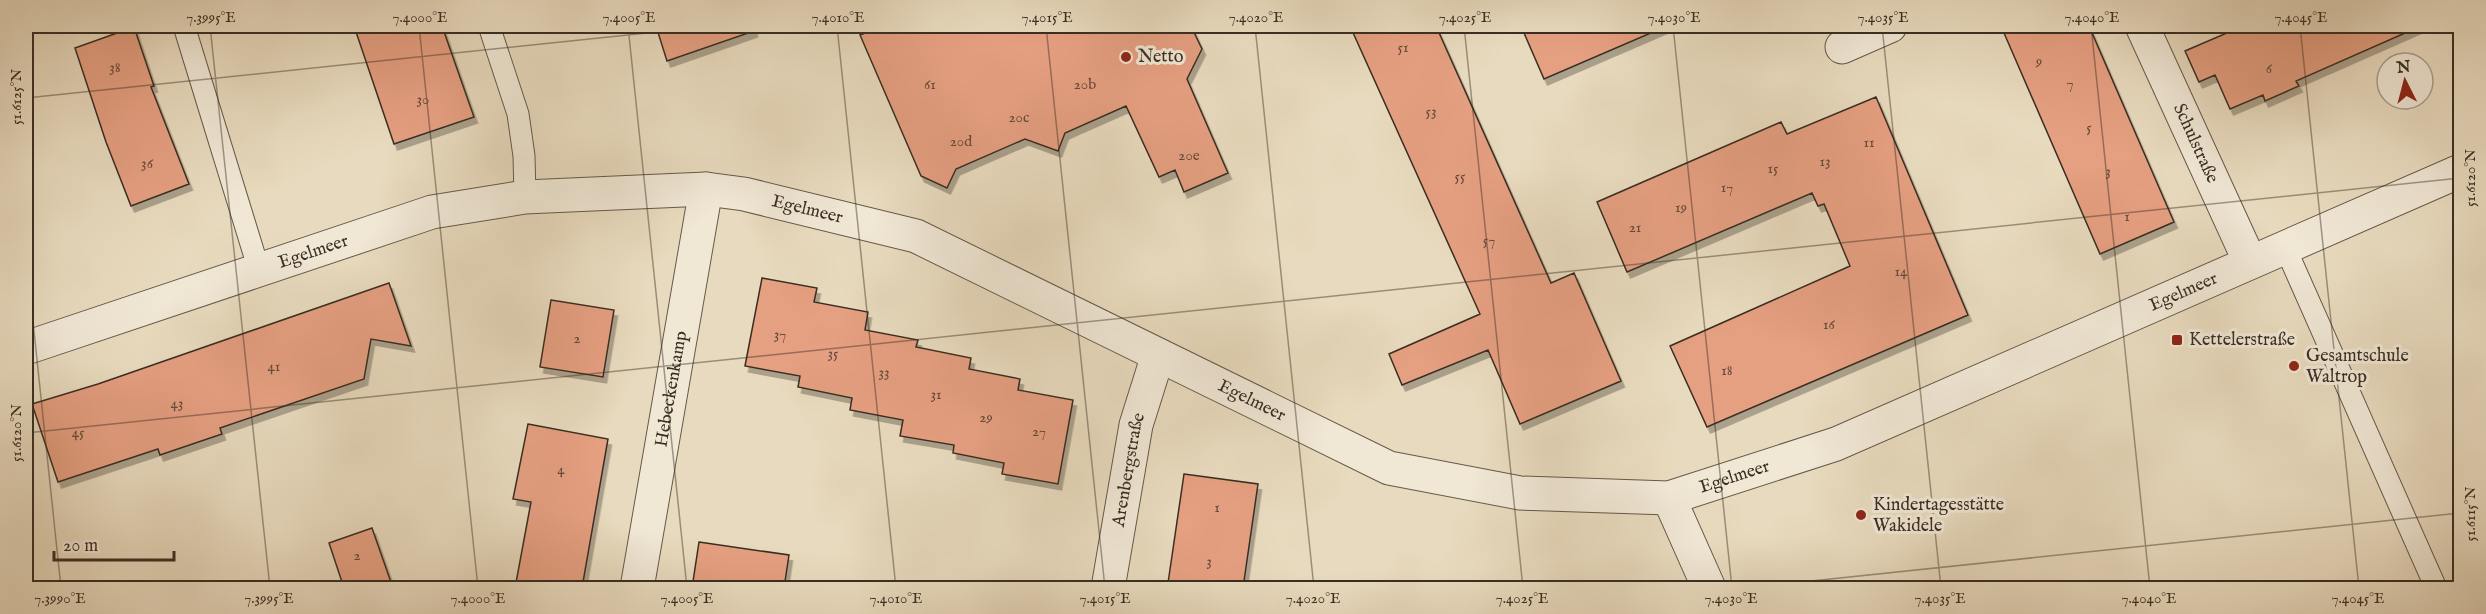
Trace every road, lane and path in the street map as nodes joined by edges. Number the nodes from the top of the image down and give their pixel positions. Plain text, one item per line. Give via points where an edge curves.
1 (184, 26) edge
2 (489, 26) edge
3 (1890, 26) edge
4 (2142, 26) edge
5 (1842, 46) dead end
6 (2460, 171) edge
7 (706, 189) junction
8 (525, 197) junction
9 (2285, 247) junction
10 (2250, 262) junction
11 (259, 270) junction
12 (26, 348) edge
13 (1158, 355) junction
14 (1669, 498) junction
15 (637, 588) edge
16 (1108, 588) edge
17 (1709, 588) edge
18 (2436, 588) edge

1 - 11 lane
2 - 8 lane via 518,114
3 - 5 street
4 - 10 street, Schulstraße
6 - 9 street, Egelmeer
7 - 8 street, Egelmeer
7 - 13 street, Egelmeer via 744,194 916,236
7 - 15 street, Hebeckenkamp
8 - 11 street, Egelmeer via 432,212
9 - 10 street, Egelmeer
9 - 18 lane
10 - 14 street, Egelmeer via 1836,444
11 - 12 street, Egelmeer
13 - 14 street, Egelmeer via 1389,468 1520,493
13 - 16 street, Arenbergstraße via 1136,425
14 - 17 street

